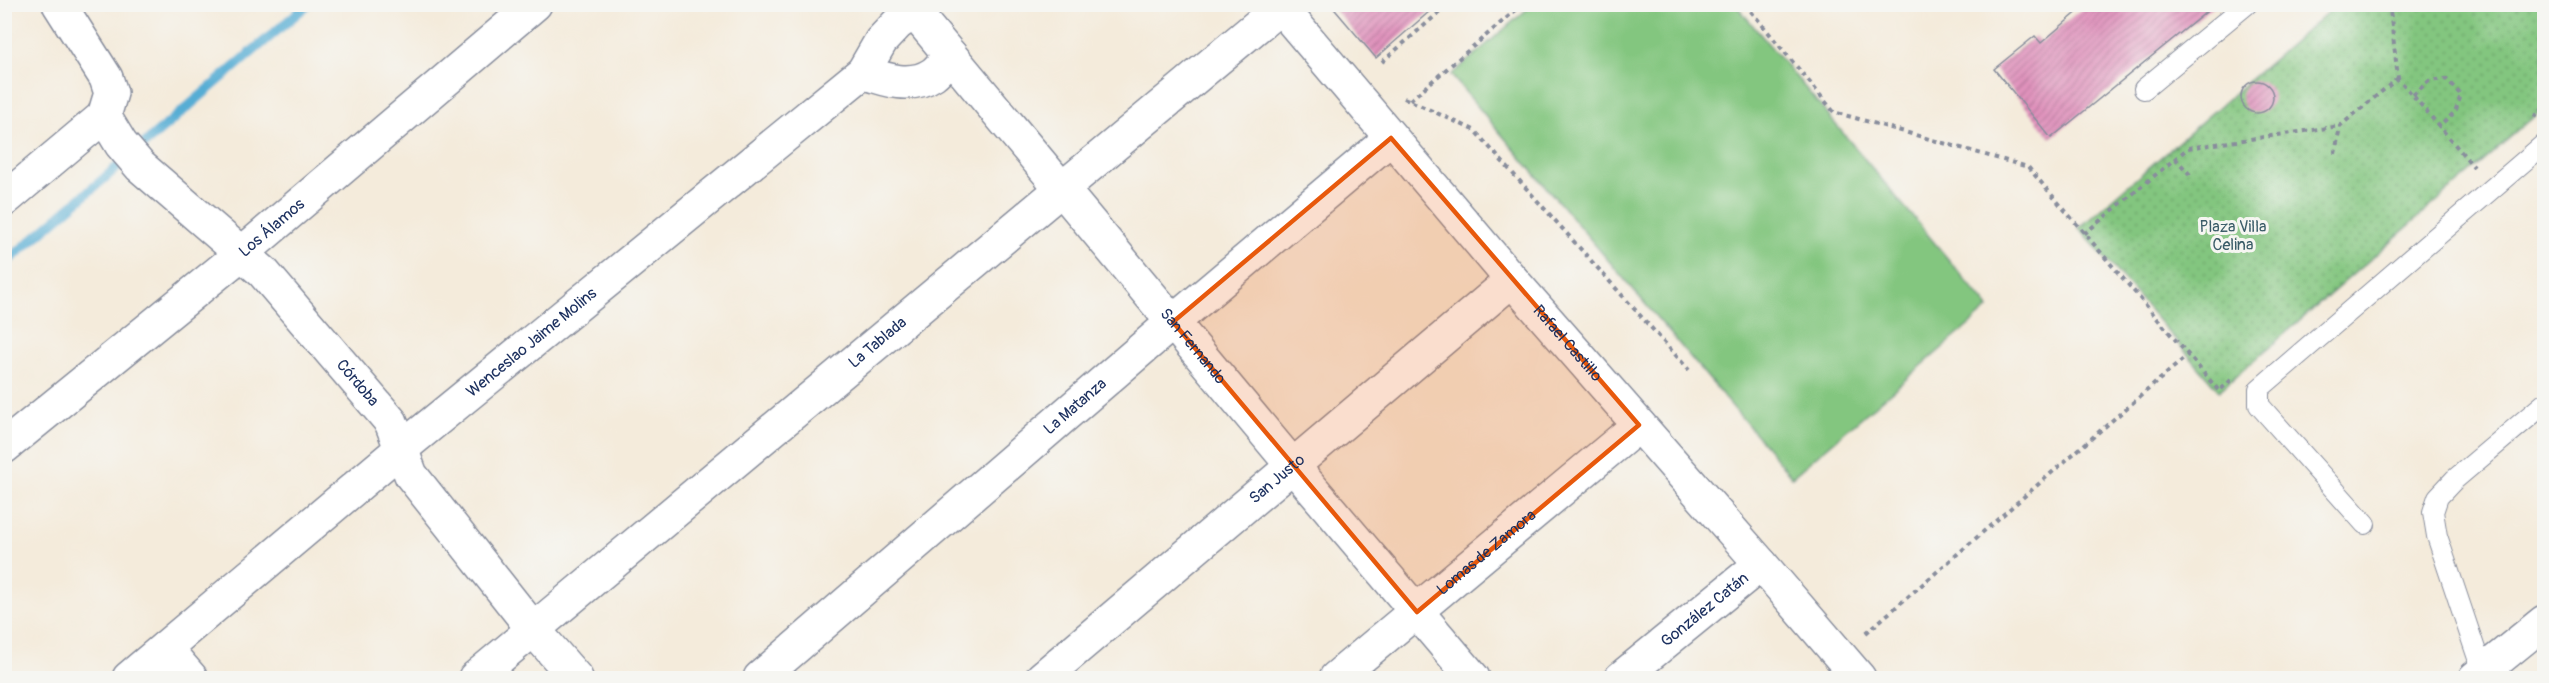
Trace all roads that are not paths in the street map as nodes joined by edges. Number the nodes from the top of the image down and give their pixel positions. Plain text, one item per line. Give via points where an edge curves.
1 (59, 4) edge
2 (535, 4) edge
3 (2247, 4) edge
4 (1279, 6) edge
5 (920, 9) edge
6 (950, 56) junction
7 (862, 72) junction
8 (2144, 88) dead end
9 (104, 116) junction
10 (1391, 138) junction
11 (2544, 144) edge
12 (1062, 189) junction
13 (4, 200) edge
14 (241, 254) junction
15 (1512, 280) junction
16 (1173, 322) junction
17 (2544, 404) edge
18 (1639, 425) junction
19 (4, 447) edge
20 (401, 449) junction
21 (1292, 465) junction
22 (2365, 524) dead end
23 (1761, 564) junction
24 (1417, 612) junction
25 (2544, 622) edge
26 (533, 629) junction
27 (165, 648) junction
28 (1849, 667) edge
29 (2479, 676) edge
30 (129, 678) edge
31 (191, 678) edge
32 (475, 678) edge
33 (576, 678) edge
34 (760, 678) edge
35 (1042, 678) edge
36 (1336, 678) edge
37 (1473, 678) edge
38 (1621, 678) edge

1 - 9 street via 106,78 111,93
2 - 14 street, Los Álamos
3 - 8 lane
4 - 10 street, Rafael Castillo
4 - 12 street, La Tablada
5 - 6 street, San Fernando
5 - 7 street, Wenceslao Jaime Molins via 898,23 881,41
6 - 7 street via 934,74 912,82 888,81
6 - 12 street, San Fernando
7 - 20 street, Wenceslao Jaime Molins
9 - 13 street
9 - 14 street, Córdoba via 131,155
10 - 15 street, Rafael Castillo
10 - 16 street, La Matanza
11 - 22 lane via 2259,389 2259,405
12 - 16 street, San Fernando
12 - 26 street, La Tablada
14 - 19 street, Los Álamos
14 - 20 street, Córdoba via 263,272 391,422
15 - 18 street, Rafael Castillo
15 - 21 street, San Justo
16 - 21 street, San Fernando
16 - 34 street, La Matanza
17 - 29 lane via 2454,480 2438,497 2433,512
18 - 23 street, Rafael Castillo
18 - 24 street, Lomas de Zamora
20 - 26 street, Córdoba via 411,475
20 - 27 street, Wenceslao Jaime Molins
21 - 24 street, San Fernando
21 - 35 street, San Justo
23 - 28 street, Rafael Castillo
23 - 38 street, González Catán
24 - 36 street, Lomas de Zamora
24 - 37 street, San Fernando
25 - 29 street
26 - 32 street, La Tablada
26 - 33 street, Córdoba
27 - 30 street, Wenceslao Jaime Molins
27 - 31 street

